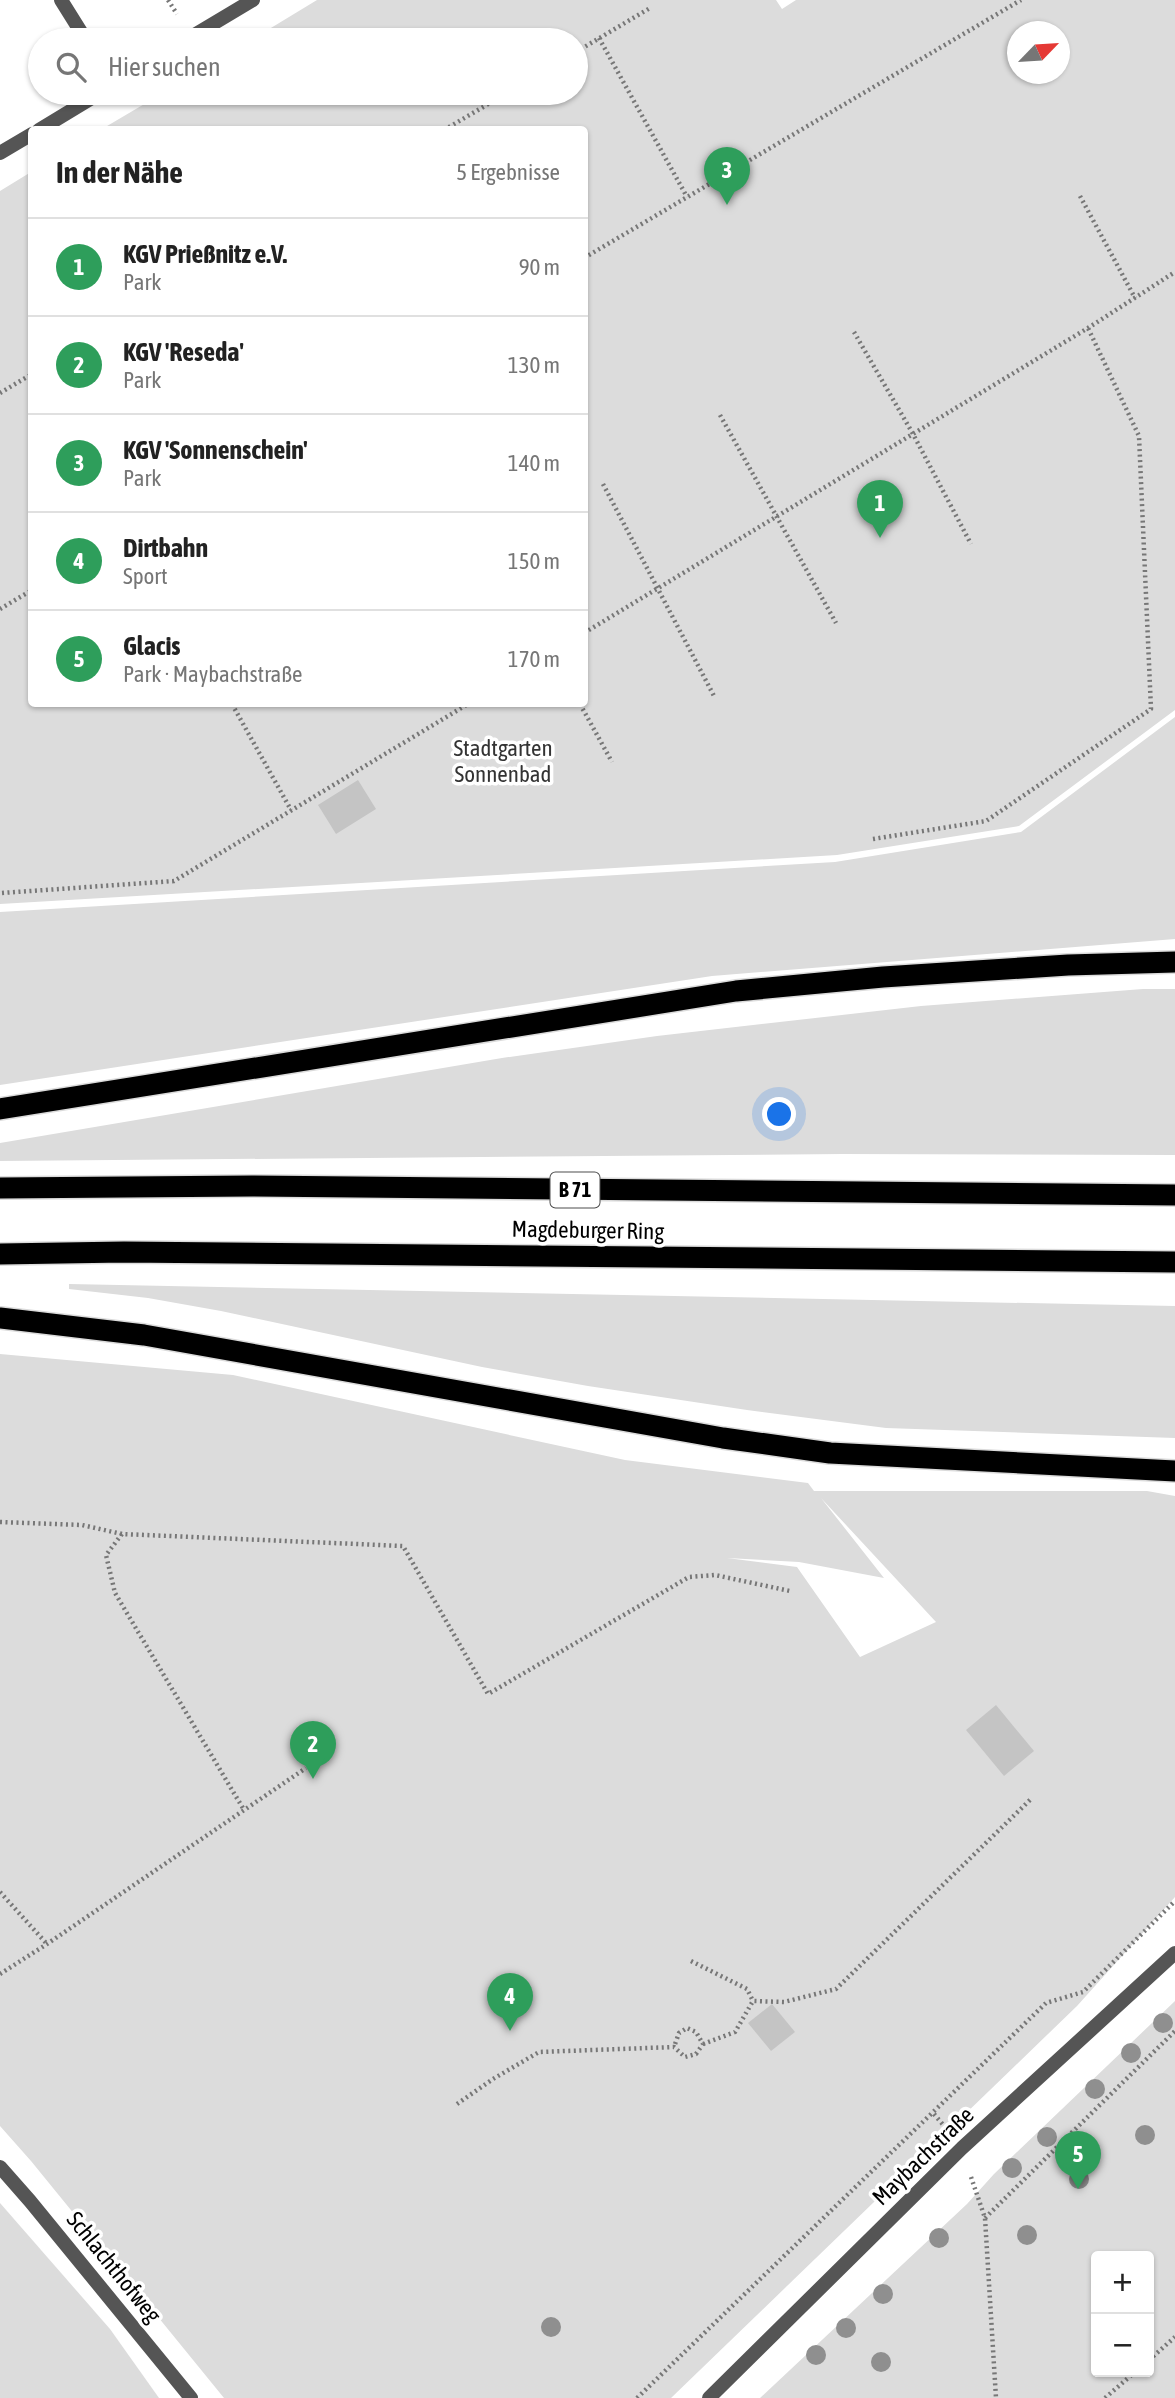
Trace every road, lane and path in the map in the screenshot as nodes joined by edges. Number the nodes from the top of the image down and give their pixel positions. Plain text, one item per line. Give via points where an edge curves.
1 (61, 0) edge
2 (253, 0) edge
3 (1021, 0) edge
4 (650, 8) dead end
5 (78, 28) edge
6 (206, 28) edge
7 (599, 38) junction
8 (588, 45) edge
9 (80, 105) edge
10 (486, 105) edge
11 (46, 126) edge
12 (451, 126) edge
13 (28, 136) edge
14 (0, 153) edge
15 (1080, 196) dead end
16 (687, 197) junction
17 (588, 256) edge
18 (1175, 272) edge
19 (1135, 298) junction
20 (1088, 328) junction
21 (854, 332) dead end
22 (28, 376) edge
23 (0, 393) edge
24 (720, 415) dead end
25 (913, 434) junction
26 (603, 484) dead end
27 (777, 516) junction
28 (971, 544) dead end
29 (658, 588) junction
30 (28, 592) edge
31 (0, 609) edge
32 (836, 623) dead end
33 (588, 631) edge
34 (714, 696) dead end
35 (234, 707) edge
36 (463, 707) edge
37 (582, 707) edge
38 (612, 762) dead end
39 (291, 810) junction
40 (873, 839) dead end
41 (2, 892) edge
42 (1175, 962) edge
43 (0, 1109) edge
44 (0, 1188) edge
45 (1175, 1195) edge
46 (0, 1254) edge
47 (1175, 1262) edge
48 (0, 1318) edge
49 (1175, 1471) edge
50 (0, 1522) edge
51 (122, 1534) junction
52 (790, 1591) dead end
53 (306, 1768) dead end
54 (1032, 1798) dead end
55 (244, 1810) junction
56 (0, 1892) edge
57 (1175, 1901) edge
58 (47, 1944) junction
59 (1175, 1953) edge
60 (691, 1961) dead end
61 (0, 1974) edge
62 (753, 2001) junction
63 (1175, 2031) edge
64 (703, 2044) junction
65 (674, 2047) junction
66 (457, 2104) dead end
67 (962, 2148) junction
68 (0, 2167) edge
69 (985, 2217) junction
70 (1175, 2337) edge
71 (1154, 2356) edge
72 (1129, 2377) edge
73 (191, 2398) edge
74 (637, 2398) edge
75 (709, 2398) edge
76 (996, 2398) edge
77 (1105, 2398) edge

1 - 5 street
2 - 6 street
3 - 16 path
4 - 7 path
7 - 8 path
7 - 16 path
9 - 11 street
10 - 12 path
13 - 14 street
15 - 19 path
16 - 17 path
18 - 19 path
19 - 20 path
20 - 25 path
20 - 40 path via 1139,436 1151,709 986,821
21 - 25 path
22 - 23 path
24 - 27 path
25 - 27 path
25 - 28 path
26 - 29 path
27 - 29 path
27 - 32 path
29 - 33 path
29 - 34 path
30 - 31 path
35 - 39 path
36 - 39 path
37 - 38 path
39 - 41 path via 174,881
42 - 43 highway via 1068,965 736,990
44 - 45 highway, Magdeburger Ring / B 71 via 252,1186
46 - 47 highway, Magdeburger Ring
48 - 49 highway via 144,1335 830,1453
50 - 51 path via 82,1525
51 - 52 path via 403,1546 488,1694 689,1577 715,1575
51 - 55 path via 106,1555 115,1593
53 - 55 path
54 - 62 path via 836,1989 784,2002
55 - 58 path
56 - 58 path
57 - 74 path via 1083,1992 1046,2003
58 - 61 path
59 - 67 street, Maybachstraße
60 - 62 path via 747,1989
62 - 64 path via 735,2032
63 - 69 path
64 - 65 path via 696,2054 684,2057
64 - 65 path via 696,2032 687,2028 679,2033
65 - 66 path via 539,2052
67 - 69 path
67 - 75 street, Maybachstraße
68 - 73 street, Schlachthofweg
69 - 76 path
70 - 71 path
72 - 77 path

